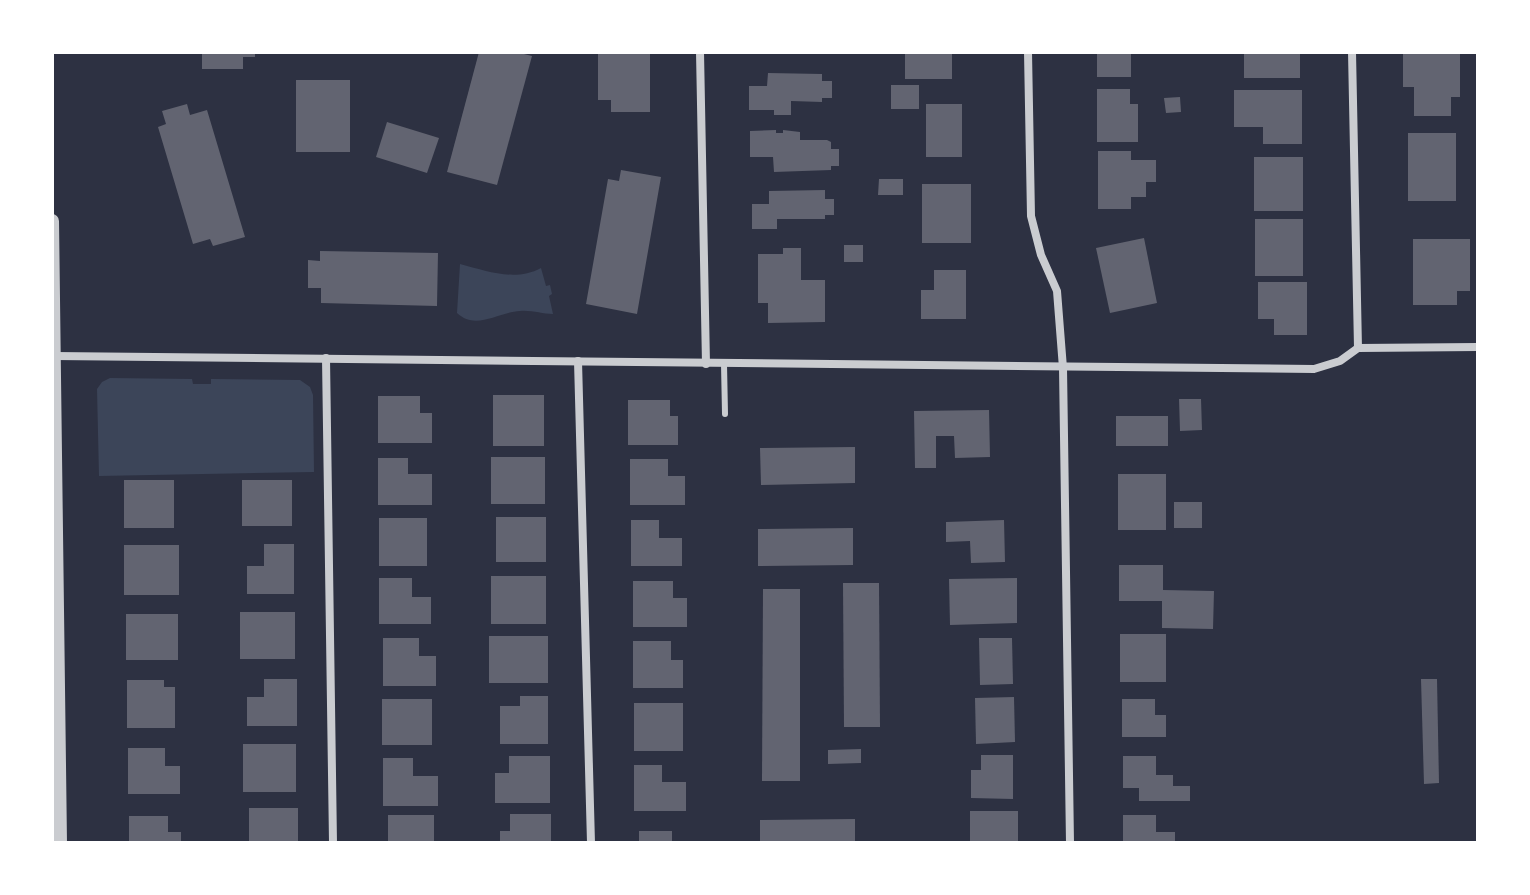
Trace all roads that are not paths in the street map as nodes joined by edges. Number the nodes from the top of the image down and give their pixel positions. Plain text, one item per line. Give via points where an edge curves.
1 (700, 52) edge
2 (1028, 52) edge
3 (1352, 52) edge
4 (52, 221) edge
5 (1478, 347) edge
6 (1358, 348) junction
7 (54, 356) junction
8 (326, 358) junction
9 (578, 361) junction
10 (706, 364) junction
11 (724, 364) junction
12 (1063, 368) junction
13 (725, 414) dead end
14 (56, 825) edge
15 (60, 843) edge
16 (333, 843) edge
17 (591, 843) edge
18 (1070, 843) edge

1 - 10 street
2 - 12 street via 1031,216 1057,291
3 - 6 street
4 - 7 street
5 - 6 street
6 - 12 street via 1314,369
7 - 8 street
7 - 14 street
8 - 9 street
8 - 16 street
9 - 10 street
9 - 17 street
10 - 11 street
11 - 12 street
11 - 13 lane
12 - 18 street
14 - 15 street

